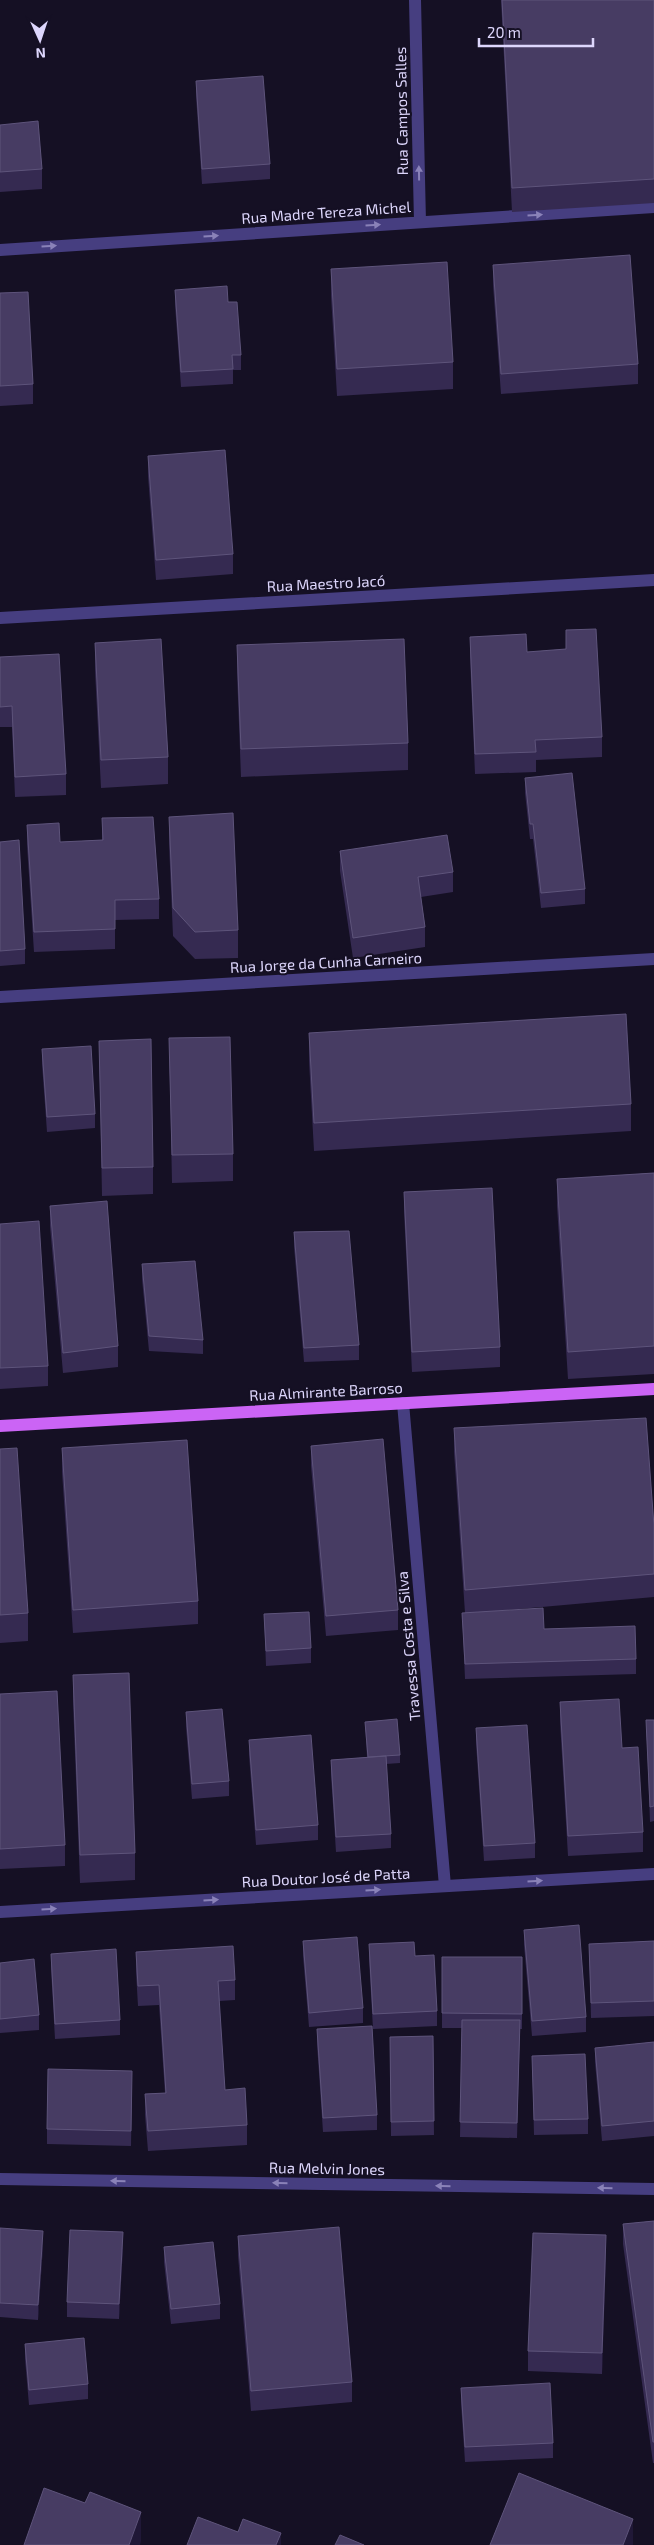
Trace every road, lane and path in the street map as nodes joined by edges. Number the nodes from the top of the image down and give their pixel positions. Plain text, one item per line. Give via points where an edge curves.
1 (415, 0) edge
2 (654, 207) edge
3 (420, 222) junction
4 (0, 250) edge
5 (654, 580) edge
6 (0, 618) edge
7 (654, 959) edge
8 (0, 997) edge
9 (654, 1389) edge
10 (403, 1403) junction
11 (0, 1426) edge
12 (654, 1874) edge
13 (445, 1886) junction
14 (0, 1912) edge
15 (0, 2179) edge
16 (654, 2189) edge

3 -> 1 street, Rua Campos Salles
3 -> 2 street, Rua Madre Tereza Michel
4 -> 3 street, Rua Madre Tereza Michel
5 - 6 street, Rua Maestro Jacó
7 - 8 street, Rua Jorge da Cunha Carneiro
9 - 10 main road, Rua Almirante Barroso
10 - 11 main road, Rua Almirante Barroso
10 - 13 street, Travessa Costa e Silva
13 -> 12 street, Rua Doutor José de Patta
14 -> 13 street, Rua Doutor José de Patta
16 -> 15 street, Rua Melvin Jones

